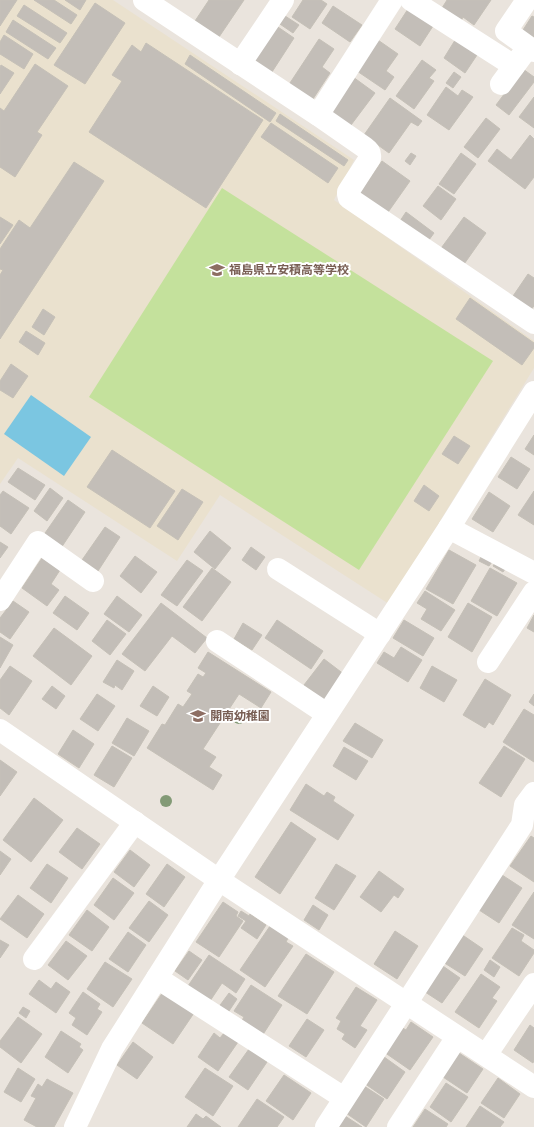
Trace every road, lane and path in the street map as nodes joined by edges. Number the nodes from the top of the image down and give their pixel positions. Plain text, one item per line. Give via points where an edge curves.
1 (144, 0) edge
2 (282, 0) edge
3 (392, 0) edge
4 (411, 0) edge
5 (527, 0) edge
6 (531, 49) edge
7 (240, 64) junction
8 (514, 66) junction
9 (501, 84) dead end
10 (318, 115) junction
11 (534, 323) edge
12 (534, 392) edge
13 (449, 528) junction
14 (278, 569) dead end
15 (534, 572) edge
16 (93, 581) dead end
17 (534, 592) edge
18 (0, 600) edge
19 (380, 634) junction
20 (217, 641) dead end
21 (488, 662) dead end
22 (328, 714) junction
23 (0, 730) edge
24 (534, 793) edge
25 (529, 820) edge
26 (135, 822) junction
27 (219, 880) junction
28 (34, 959) dead end
29 (157, 978) junction
30 (534, 984) edge
31 (406, 1003) junction
32 (457, 1037) junction
33 (486, 1055) junction
34 (534, 1087) edge
35 (344, 1098) junction
36 (76, 1127) edge
37 (326, 1127) edge
38 (398, 1127) edge

1 - 7 street
2 - 7 street
3 - 10 street
4 - 8 street
5 - 6 street via 506,31
6 - 8 street
7 - 10 street
8 - 9 street
10 - 11 street via 364,147 370,155 348,192 349,198
12 - 13 street
13 - 15 street
13 - 19 street
14 - 19 street
16 - 18 street via 38,542
17 - 21 street
19 - 22 street
20 - 22 street
22 - 27 street
23 - 26 street
24 - 25 street via 525,806
25 - 31 street via 522,825
26 - 27 street
26 - 28 street
27 - 29 street
27 - 31 street
29 - 35 street
29 - 36 street via 112,1049
30 - 33 street
31 - 32 street
31 - 35 street
32 - 33 street
32 - 38 street
33 - 34 street
35 - 37 street

